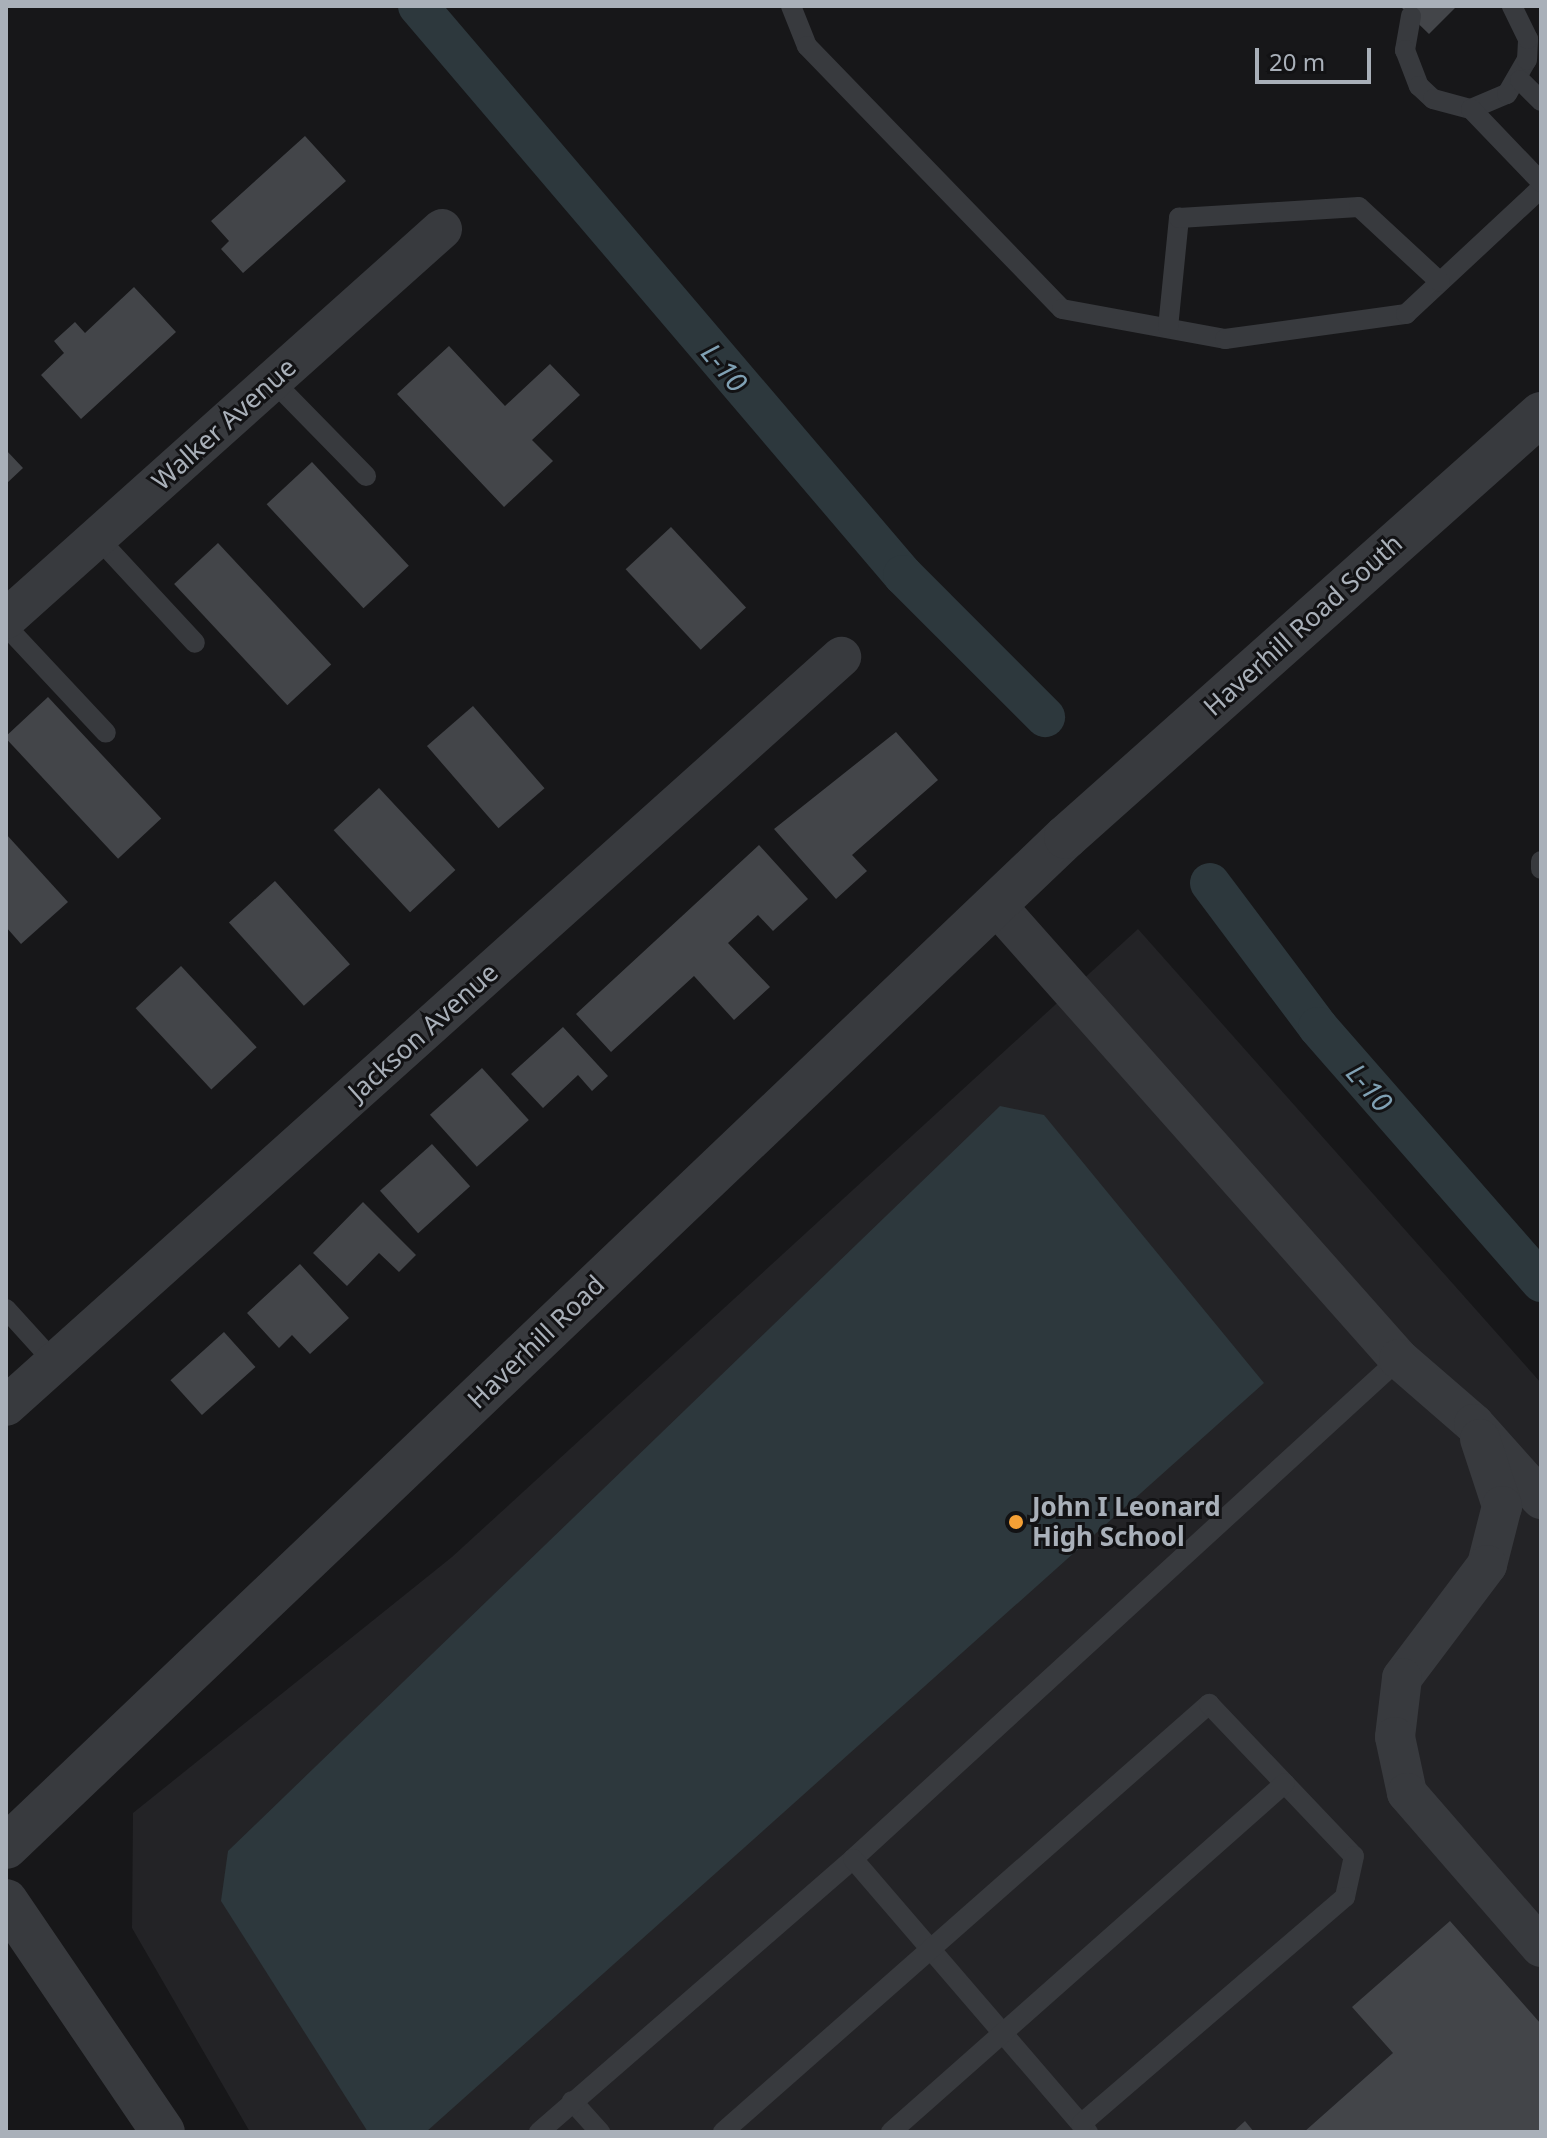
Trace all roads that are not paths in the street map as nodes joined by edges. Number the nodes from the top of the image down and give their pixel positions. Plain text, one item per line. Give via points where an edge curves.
1 (791, 6) edge
2 (1512, 6) edge
3 (1411, 16) dead end
4 (1520, 80) junction
5 (1541, 101) edge
6 (1471, 109) junction
7 (1541, 185) edge
8 (442, 229) dead end
9 (1440, 282) junction
10 (1168, 328) junction
11 (273, 381) junction
12 (1541, 414) edge
13 (366, 476) dead end
14 (97, 537) junction
15 (6, 619) edge
16 (6, 626) edge
17 (195, 643) dead end
18 (841, 657) dead end
19 (106, 733) dead end
20 (1066, 837) joint
21 (1541, 861) edge
22 (1541, 869) edge
23 (995, 904) junction
24 (6, 1309) edge
25 (1399, 1359) junction
26 (54, 1362) junction
27 (6, 1406) edge
28 (1474, 1424) junction
29 (1541, 1499) edge
30 (1285, 1783) junction
31 (6, 1847) edge
32 (853, 1859) junction
33 (6, 1901) edge
34 (929, 1947) junction
35 (1541, 1947) edge
36 (1003, 2033) junction
37 (572, 2101) junction
38 (1085, 2128) edge
39 (163, 2132) edge
40 (539, 2132) edge
41 (600, 2132) edge
42 (723, 2132) edge
43 (891, 2132) edge

1 - 10 lane via 807,46 1062,309
2 - 4 lane via 1528,39
3 - 6 lane via 1405,50 1419,86 1433,99
4 - 5 lane
4 - 6 lane via 1490,105
6 - 7 lane
7 - 9 lane
8 - 11 street, Walker Avenue
9 - 10 lane via 1406,314 1225,339
9 - 10 lane via 1359,207 1179,218
11 - 13 lane
11 - 14 street, Walker Avenue
12 - 20 street, Haverhill Road South
14 - 15 street, Walker Avenue
14 - 17 lane
16 - 19 lane
18 - 26 street, Jackson Avenue
20 - 23 street, Haverhill Road
21 - 22 lane
23 - 25 street
23 - 31 street, Haverhill Road
24 - 26 lane
25 - 28 street
25 - 32 lane
26 - 27 street, Jackson Avenue
28 - 29 street
28 - 35 street via 1502,1506 1487,1565 1402,1678 1395,1737 1407,1793
30 - 34 lane via 1209,1704
30 - 36 lane
30 - 38 lane via 1354,1856 1345,1897
32 - 34 lane
32 - 37 lane
33 - 39 street
34 - 36 lane
34 - 42 lane
36 - 38 lane
36 - 43 lane
37 - 40 lane
37 - 41 lane

